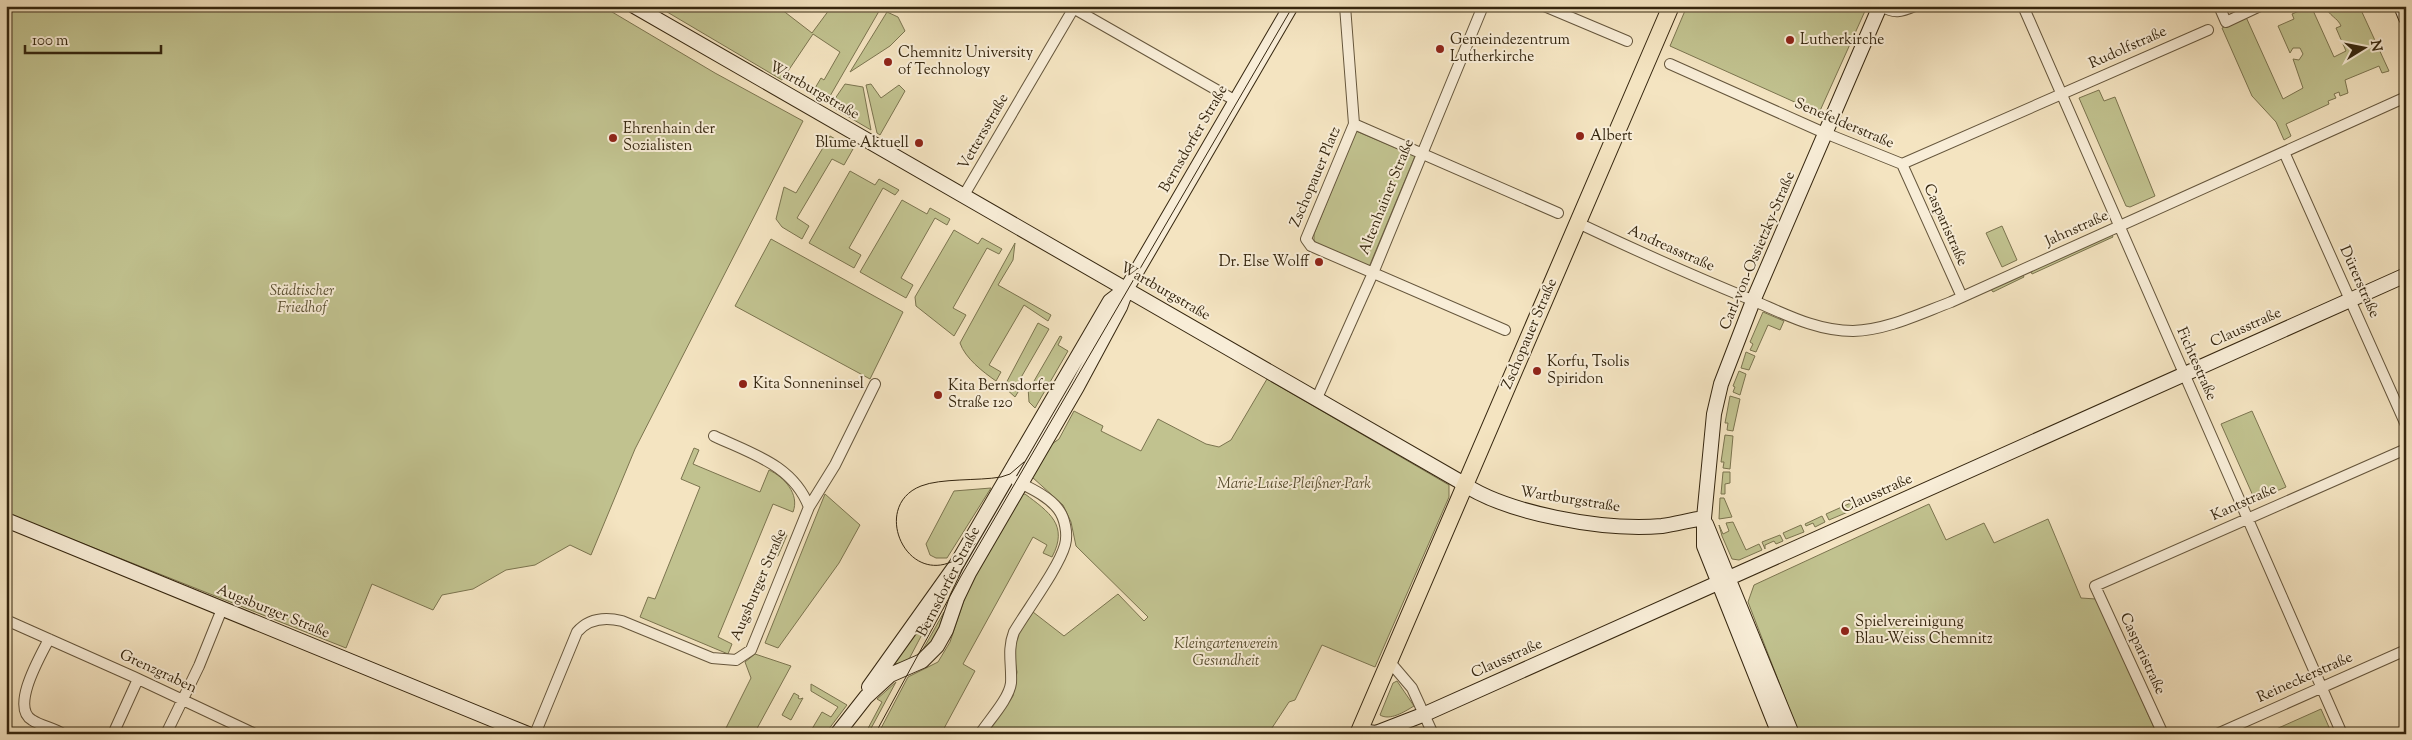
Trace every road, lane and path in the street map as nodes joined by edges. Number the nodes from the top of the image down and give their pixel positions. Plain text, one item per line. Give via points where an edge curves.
1 (634, 6) edge
2 (1291, 6) edge
3 (1345, 6) edge
4 (1483, 6) edge
5 (1544, 6) edge
6 (1671, 6) edge
7 (1880, 6) edge
8 (1915, 6) edge
9 (2023, 6) edge
10 (2219, 6) edge
11 (2260, 6) edge
12 (2401, 6) edge
13 (1074, 7) edge
14 (2406, 18) edge
15 (2208, 30) dead end
16 (1627, 41) dead end
17 (1670, 64) dead end
18 (2062, 95) junction
19 (2406, 97) edge
20 (1236, 101) junction
21 (1354, 124) junction
22 (1825, 133) junction
23 (2284, 152) junction
24 (1421, 154) junction
25 (1902, 164) junction
26 (964, 196) junction
27 (1558, 213) dead end
28 (1578, 223) junction
29 (2120, 226) junction
30 (1373, 273) junction
31 (2406, 275) edge
32 (1126, 288) junction
33 (1962, 297) junction
34 (2351, 299) junction
35 (1754, 301) junction
36 (1505, 330) dead end
37 (2184, 374) junction
38 (875, 384) dead end
39 (1317, 398) junction
40 (2406, 425) edge
41 (714, 436) dead end
42 (2406, 449) edge
43 (1009, 476) junction
44 (1021, 484) junction
45 (1465, 485) junction
46 (809, 507) junction
47 (1704, 518) junction
48 (2248, 518) junction
49 (6, 520) edge
50 (1724, 580) junction
51 (2094, 586) joint
52 (222, 609) junction
53 (6, 620) edge
54 (49, 638) junction
55 (2406, 650) edge
56 (1389, 661) junction
57 (138, 679) junction
58 (2322, 687) junction
59 (866, 697) junction
60 (183, 700) junction
61 (1425, 714) junction
62 (1358, 732) edge
63 (63, 734) edge
64 (113, 734) edge
65 (166, 734) edge
66 (255, 734) edge
67 (528, 734) edge
68 (535, 734) edge
69 (837, 734) edge
70 (980, 734) edge
71 (1433, 734) edge
72 (1779, 734) edge
73 (1792, 734) edge
74 (2163, 734) edge
75 (2217, 734) edge
76 (2342, 734) edge

1 - 26 street, Wartburgstraße
2 - 20 street, Bernsdorfer Straße
3 - 21 street
4 - 24 street, Altenhainer Straße
5 - 16 street
6 - 28 main road, Zschopauer Straße
7 - 8 street via 1898,13
7 - 22 street, Carl-von-Ossietzky-Straße
9 - 18 street, Fichtestraße
10 - 11 street via 2226,22
12 - 14 street
13 - 20 street
13 - 26 street, Vettersstraße
15 - 18 street, Rudolfstraße
17 - 22 street, Senefelderstraße
18 - 25 street, Senefelderstraße
18 - 29 street, Fichtestraße
19 - 23 street, Jahnstraße
20 - 32 street, Bernsdorfer Straße
21 - 24 street, Zschopauer Platz
21 - 30 street, Zschopauer Platz via 1306,239 1312,246
22 - 25 street, Senefelderstraße
22 - 35 street, Carl-von-Ossietzky-Straße
23 - 29 street, Jahnstraße
23 - 34 street, Dürerstraße
24 - 27 street
24 - 30 street, Altenhainer Straße
25 - 33 street, Casparistraße
26 - 32 street, Wartburgstraße
28 - 35 street, Andreasstraße via 1695,278
28 - 45 main road, Zschopauer Straße
29 - 33 street, Jahnstraße
29 - 37 street, Fichtestraße
30 - 36 street
30 - 39 street, Altenhainer Straße
31 - 34 street, Clausstraße
32 - 39 street, Wartburgstraße
32 - 43 street, Bernsdorfer Straße via 1110,300
32 - 44 street, Bernsdorfer Straße via 1120,308
33 - 35 street, Jahnstraße via 1886,326 1851,331 1808,324
34 - 37 street, Clausstraße
34 - 40 street, Dürerstraße
35 - 47 street, Carl-von-Ossietzky-Straße via 1721,384 1714,414
37 - 48 street, Fichtestraße
37 - 50 street, Clausstraße
38 - 46 street, Augsburger Straße via 835,464
39 - 45 street, Wartburgstraße
41 - 46 street via 785,472 804,494
42 - 48 street, Kantstraße
43 - 44 street
43 - 59 street, Bernsdorfer Straße via 956,565 869,686
44 - 59 street, Bernsdorfer Straße via 964,584 937,646 922,661 890,675
44 - 70 street via 1058,509 1065,524 1065,546 1014,632 1010,644 1011,684 1006,698
45 - 47 street, Wartburgstraße via 1519,509 1587,521 1662,526
45 - 56 main road, Zschopauer Straße
46 - 68 street, Augsburger Straße via 747,654 729,661 712,658 622,621 591,621 577,632
47 - 50 street, Carl-von-Ossietzky-Straße
48 - 51 street, Kantstraße
48 - 58 street, Fichtestraße
49 - 52 street, Augsburger Straße
50 - 61 street, Clausstraße
50 - 72 street, Carl-von-Ossietzky-Straße
50 - 73 street, Carl-von-Ossietzky-Straße
51 - 74 street, Casparistraße
52 - 60 street
52 - 67 street, Augsburger Straße
53 - 54 street, Grenzgraben
54 - 57 street, Grenzgraben
54 - 63 street via 25,691 24,709 30,719
55 - 58 street, Reineckerstraße
56 - 61 street via 1412,688
56 - 62 main road, Zschopauer Straße
57 - 60 street, Grenzgraben
57 - 64 street
58 - 75 street, Reineckerstraße
58 - 76 street, Fichtestraße
59 - 69 street, Bernsdorfer Straße
60 - 65 street
60 - 66 street, Grenzgraben
61 - 62 street, Clausstraße via 1386,731
61 - 71 street

